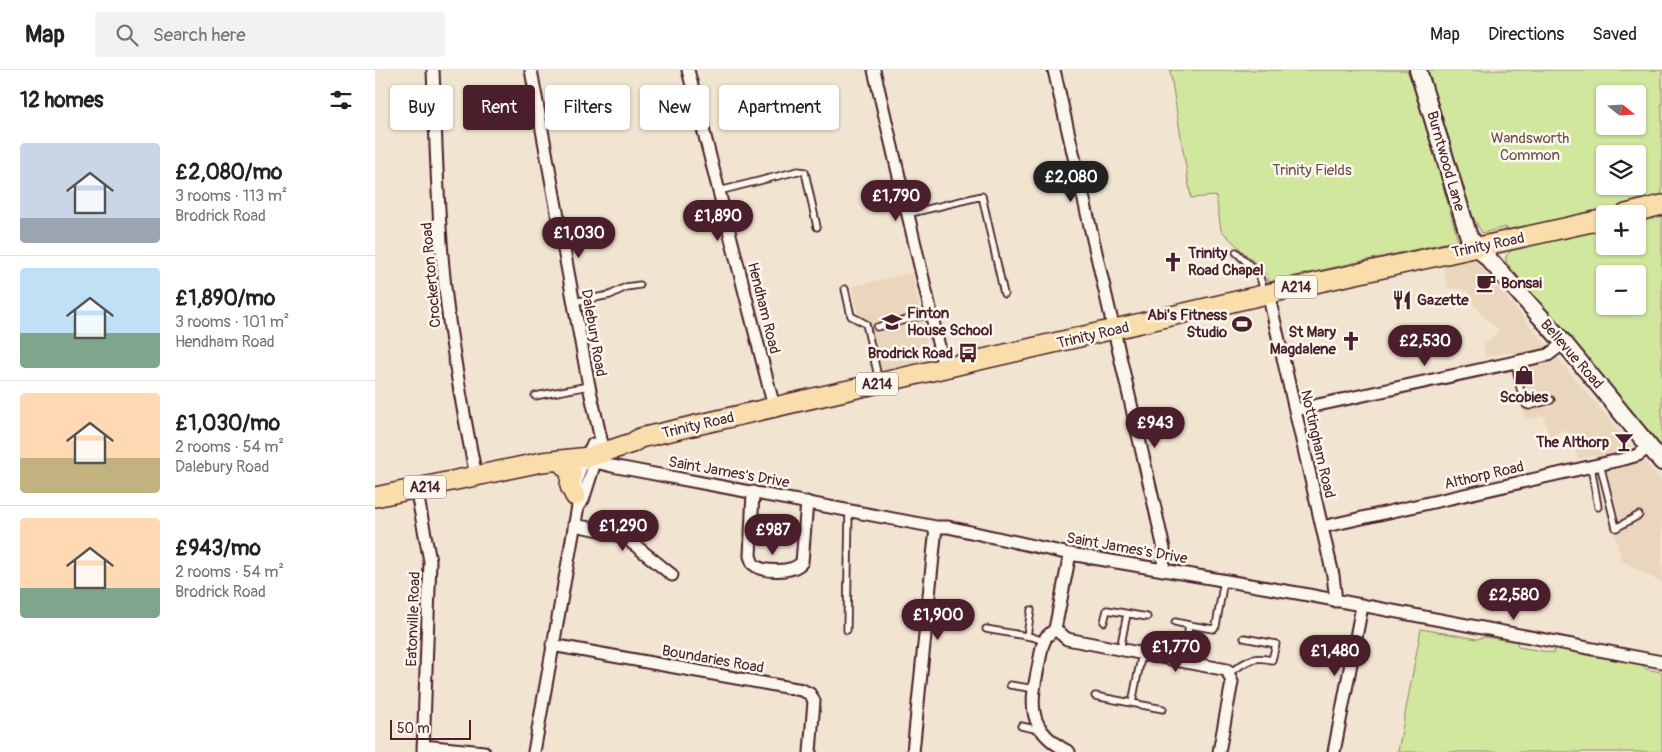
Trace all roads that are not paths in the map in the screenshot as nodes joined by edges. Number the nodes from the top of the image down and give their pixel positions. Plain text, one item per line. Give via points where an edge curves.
1 (433, 70) edge
2 (531, 70) edge
3 (688, 70) edge
4 (874, 70) edge
5 (1054, 70) edge
6 (1418, 70) edge
7 (719, 191) junction
8 (1662, 206) edge
9 (1646, 210) edge
10 (907, 214) junction
11 (1596, 221) edge
12 (817, 227) dead end
13 (1479, 248) junction
14 (1235, 252) dead end
15 (640, 285) dead end
16 (845, 289) dead end
17 (1004, 294) dead end
18 (1267, 294) junction
19 (573, 302) junction
20 (930, 314) junction
21 (877, 326) dead end
22 (1114, 330) junction
23 (1564, 344) junction
24 (1515, 362) junction
25 (944, 368) junction
26 (880, 383) junction
27 (589, 386) junction
28 (535, 396) dead end
29 (1551, 400) dead end
30 (774, 407) junction
31 (1295, 410) junction
32 (1649, 447) junction
33 (594, 453) junction
34 (555, 460) junction
35 (1662, 462) edge
36 (1596, 465) junction
37 (476, 476) junction
38 (416, 488) junction
39 (753, 492) junction
40 (375, 497) edge
41 (577, 501) junction
42 (807, 502) junction
43 (1599, 507) dead end
44 (849, 510) junction
45 (1639, 515) dead end
46 (574, 525) junction
47 (936, 527) junction
48 (1322, 527) junction
49 (1070, 554) junction
50 (1163, 570) junction
51 (673, 575) dead end
52 (1224, 580) junction
53 (1336, 601) junction
54 (1362, 606) junction
55 (1031, 610) dead end
56 (1127, 614) junction
57 (1147, 618) dead end
58 (1104, 622) dead end
59 (1175, 622) dead end
60 (1189, 625) junction
61 (986, 629) dead end
62 (847, 630) dead end
63 (1055, 630) junction
64 (1027, 636) junction
65 (1244, 638) dead end
66 (1044, 641) junction
67 (551, 645) junction
68 (1120, 650) junction
69 (1142, 653) junction
70 (1184, 660) junction
71 (1662, 662) edge
72 (1229, 673) junction
73 (1010, 685) dead end
74 (1035, 689) junction
75 (1095, 696) dead end
76 (1132, 703) junction
77 (1163, 709) dead end
78 (1021, 726) dead end
79 (1040, 730) junction
80 (423, 749) edge
81 (1055, 749) edge
82 (484, 752) edge
83 (534, 752) edge
84 (810, 752) edge
85 (913, 752) edge
86 (1069, 752) edge
87 (1219, 752) edge
88 (1334, 752) edge

1 - 37 street, Crockerton Road via 443,266 462,408
2 - 19 street, Dalebury Road
3 - 7 street, Hendham Road
4 - 10 street
5 - 22 street
6 - 13 main road, Burntwood Lane via 1466,231
7 - 12 lane via 805,172
7 - 30 street, Hendham Road
8 - 9 highway
10 - 17 lane via 982,196
10 - 20 street
11 - 13 highway, Trinity Road / A214
13 - 18 highway, Trinity Road / A214
13 - 23 main road, Bellevue Road
14 - 18 lane via 1259,274
15 - 19 lane
16 - 26 lane via 851,316 866,324
18 - 22 highway, Trinity Road / A214
18 - 31 street, Nottingham Road
19 - 27 street, Dalebury Road
20 - 21 lane
20 - 25 street
22 - 25 highway, Trinity Road / A214
22 - 50 street via 1164,549
23 - 24 street via 1548,355
23 - 32 main road, Bellevue Road
24 - 29 lane via 1526,405
24 - 31 street
25 - 26 highway, Trinity Road / A214
26 - 30 highway, Trinity Road / A214
27 - 28 lane
27 - 33 street, Dalebury Road
30 - 33 highway, Trinity Road / A214 via 639,438 631,436
31 - 48 street, Nottingham Road
32 - 35 main road, Bellevue Road
32 - 36 street, Althorp Road via 1638,455
33 - 34 highway, Trinity Road / A214 via 562,451
33 - 39 street, Saint James's Drive
33 - 41 street via 577,478
34 - 37 highway, Trinity Road / A214
34 - 41 highway via 571,473 570,486
36 - 43 lane
36 - 45 lane via 1616,528
36 - 48 street, Althorp Road
37 - 38 highway, Trinity Road / A214
38 - 40 highway, Trinity Road / A214
38 - 80 street, Eatonville Road via 430,561
39 - 42 street, Saint James's Drive
39 - 42 street via 750,556 753,564 761,568 791,570 802,562
41 - 46 street
42 - 44 street, Saint James's Drive
44 - 47 street, Saint James's Drive
44 - 62 lane
46 - 51 street via 626,538
46 - 67 street
47 - 49 street, Saint James's Drive
47 - 85 street
48 - 53 street, Nottingham Road
49 - 50 street, Saint James's Drive
49 - 63 street
50 - 52 street, Saint James's Drive
52 - 53 street, Saint James's Drive
52 - 60 lane via 1215,629
53 - 54 street, Saint James's Drive
54 - 71 street, Saint James's Drive
54 - 88 street
55 - 64 lane
56 - 57 lane
56 - 58 lane via 1107,610
56 - 68 lane
59 - 60 lane
60 - 70 lane
61 - 64 lane
63 - 66 street
63 - 68 street via 1067,639
64 - 66 lane
65 - 72 lane via 1276,644 1272,660 1259,657
66 - 74 street
67 - 83 street
67 - 84 street, Boundaries Road via 802,690 814,701
68 - 69 street
69 - 70 street
69 - 76 lane
70 - 72 street via 1224,668
72 - 87 street via 1232,682
73 - 74 lane
74 - 79 street via 1033,712
75 - 76 lane
76 - 77 lane
78 - 79 lane
79 - 81 street
80 - 82 street
81 - 86 street

